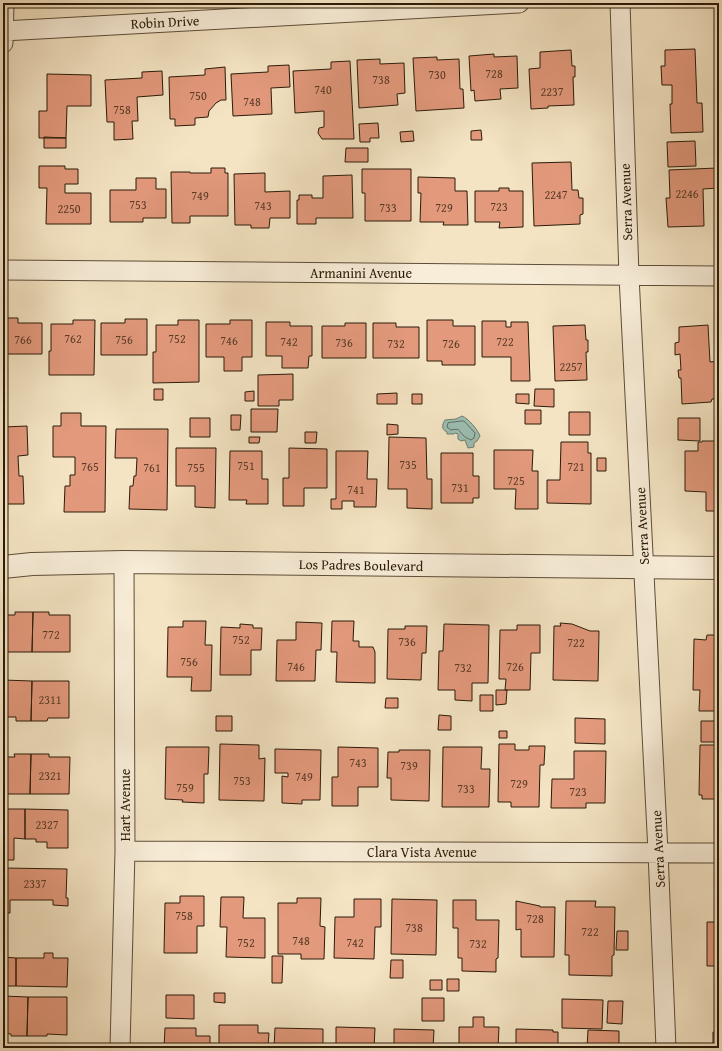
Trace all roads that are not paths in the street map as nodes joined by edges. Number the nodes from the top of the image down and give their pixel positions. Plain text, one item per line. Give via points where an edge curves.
1 (4, 3) edge
2 (519, 3) edge
3 (620, 3) edge
4 (3, 31) edge
5 (3, 43) edge
6 (3, 270) edge
7 (629, 276) junction
8 (719, 276) edge
9 (124, 562) junction
10 (3, 567) edge
11 (644, 568) junction
12 (719, 568) edge
13 (125, 851) junction
14 (658, 852) junction
15 (719, 853) edge
16 (120, 1048) edge
17 (666, 1048) edge

1 - 4 street
2 - 4 street, Robin Drive
3 - 7 street, Serra Avenue
4 - 5 street
6 - 7 street, Armanini Avenue
7 - 8 street, Armanini Avenue
7 - 11 street, Serra Avenue
9 - 10 street, Los Padres Boulevard
9 - 11 street, Los Padres Boulevard
9 - 13 street, Hart Avenue
11 - 12 street, Los Padres Boulevard
11 - 14 street, Serra Avenue
13 - 14 street, Clara Vista Avenue
13 - 16 street, Hart Avenue
14 - 15 street, Clara Vista Avenue
14 - 17 street, Serra Avenue

